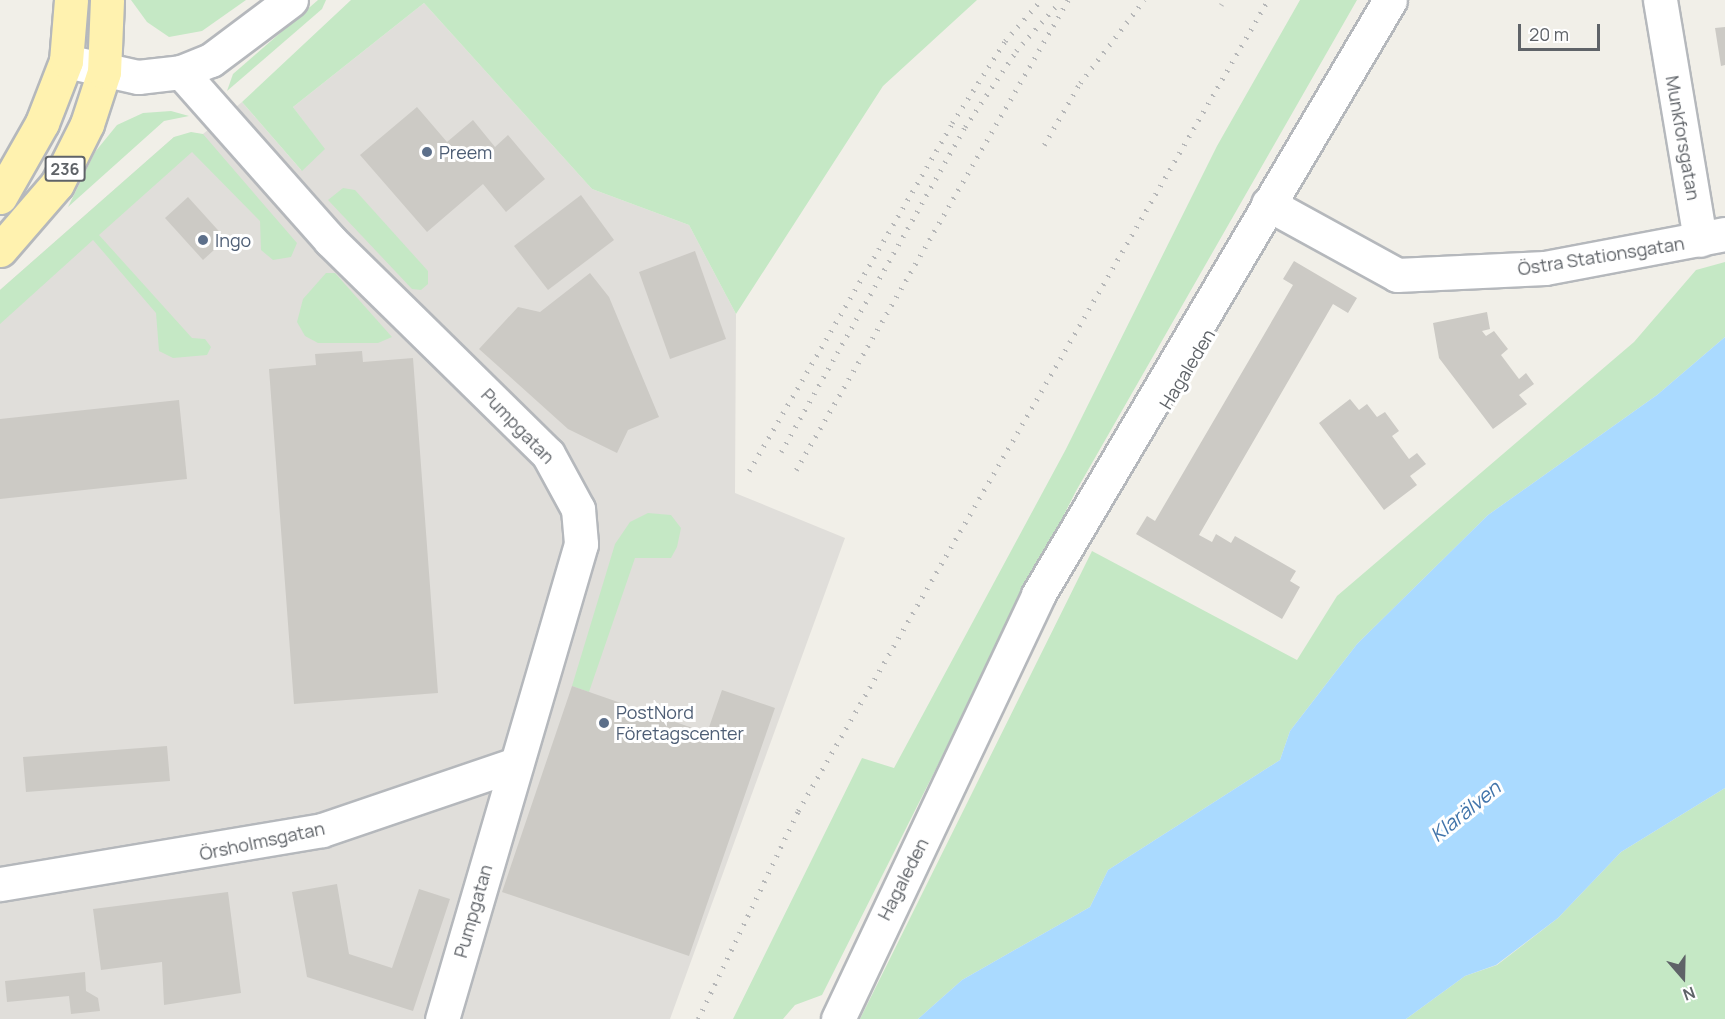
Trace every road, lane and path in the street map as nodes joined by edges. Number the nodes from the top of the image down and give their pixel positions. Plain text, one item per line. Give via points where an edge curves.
1 (71, 0) edge
2 (107, 0) edge
3 (291, 0) edge
4 (1390, 0) edge
5 (1408, 0) edge
6 (1660, 0) edge
7 (66, 61) junction
8 (104, 72) junction
9 (181, 72) junction
10 (0, 197) edge
11 (1274, 208) junction
12 (1712, 237) edge
13 (0, 250) edge
14 (516, 764) junction
15 (0, 884) edge
16 (442, 1019) edge
17 (838, 1019) edge

1 - 7 main road, 236
2 - 8 main road, 236
3 - 9 street via 211,60
4 - 11 street, Hagaleden
5 - 11 street, Hagaleden
6 - 12 street, Munkforsgatan
7 - 8 street
7 - 10 main road, 236 via 42,123
8 - 9 street via 138,77
8 - 13 main road, 236 via 57,184
9 - 14 street, Pumpgatan via 330,240 548,454 566,480 578,509 581,544
11 - 12 street, Östra Stationsgatan via 1397,275 1545,268
11 - 17 street, Hagaleden via 971,741 865,955
14 - 15 street, Örsholmsgatan via 322,830
14 - 16 street, Pumpgatan

